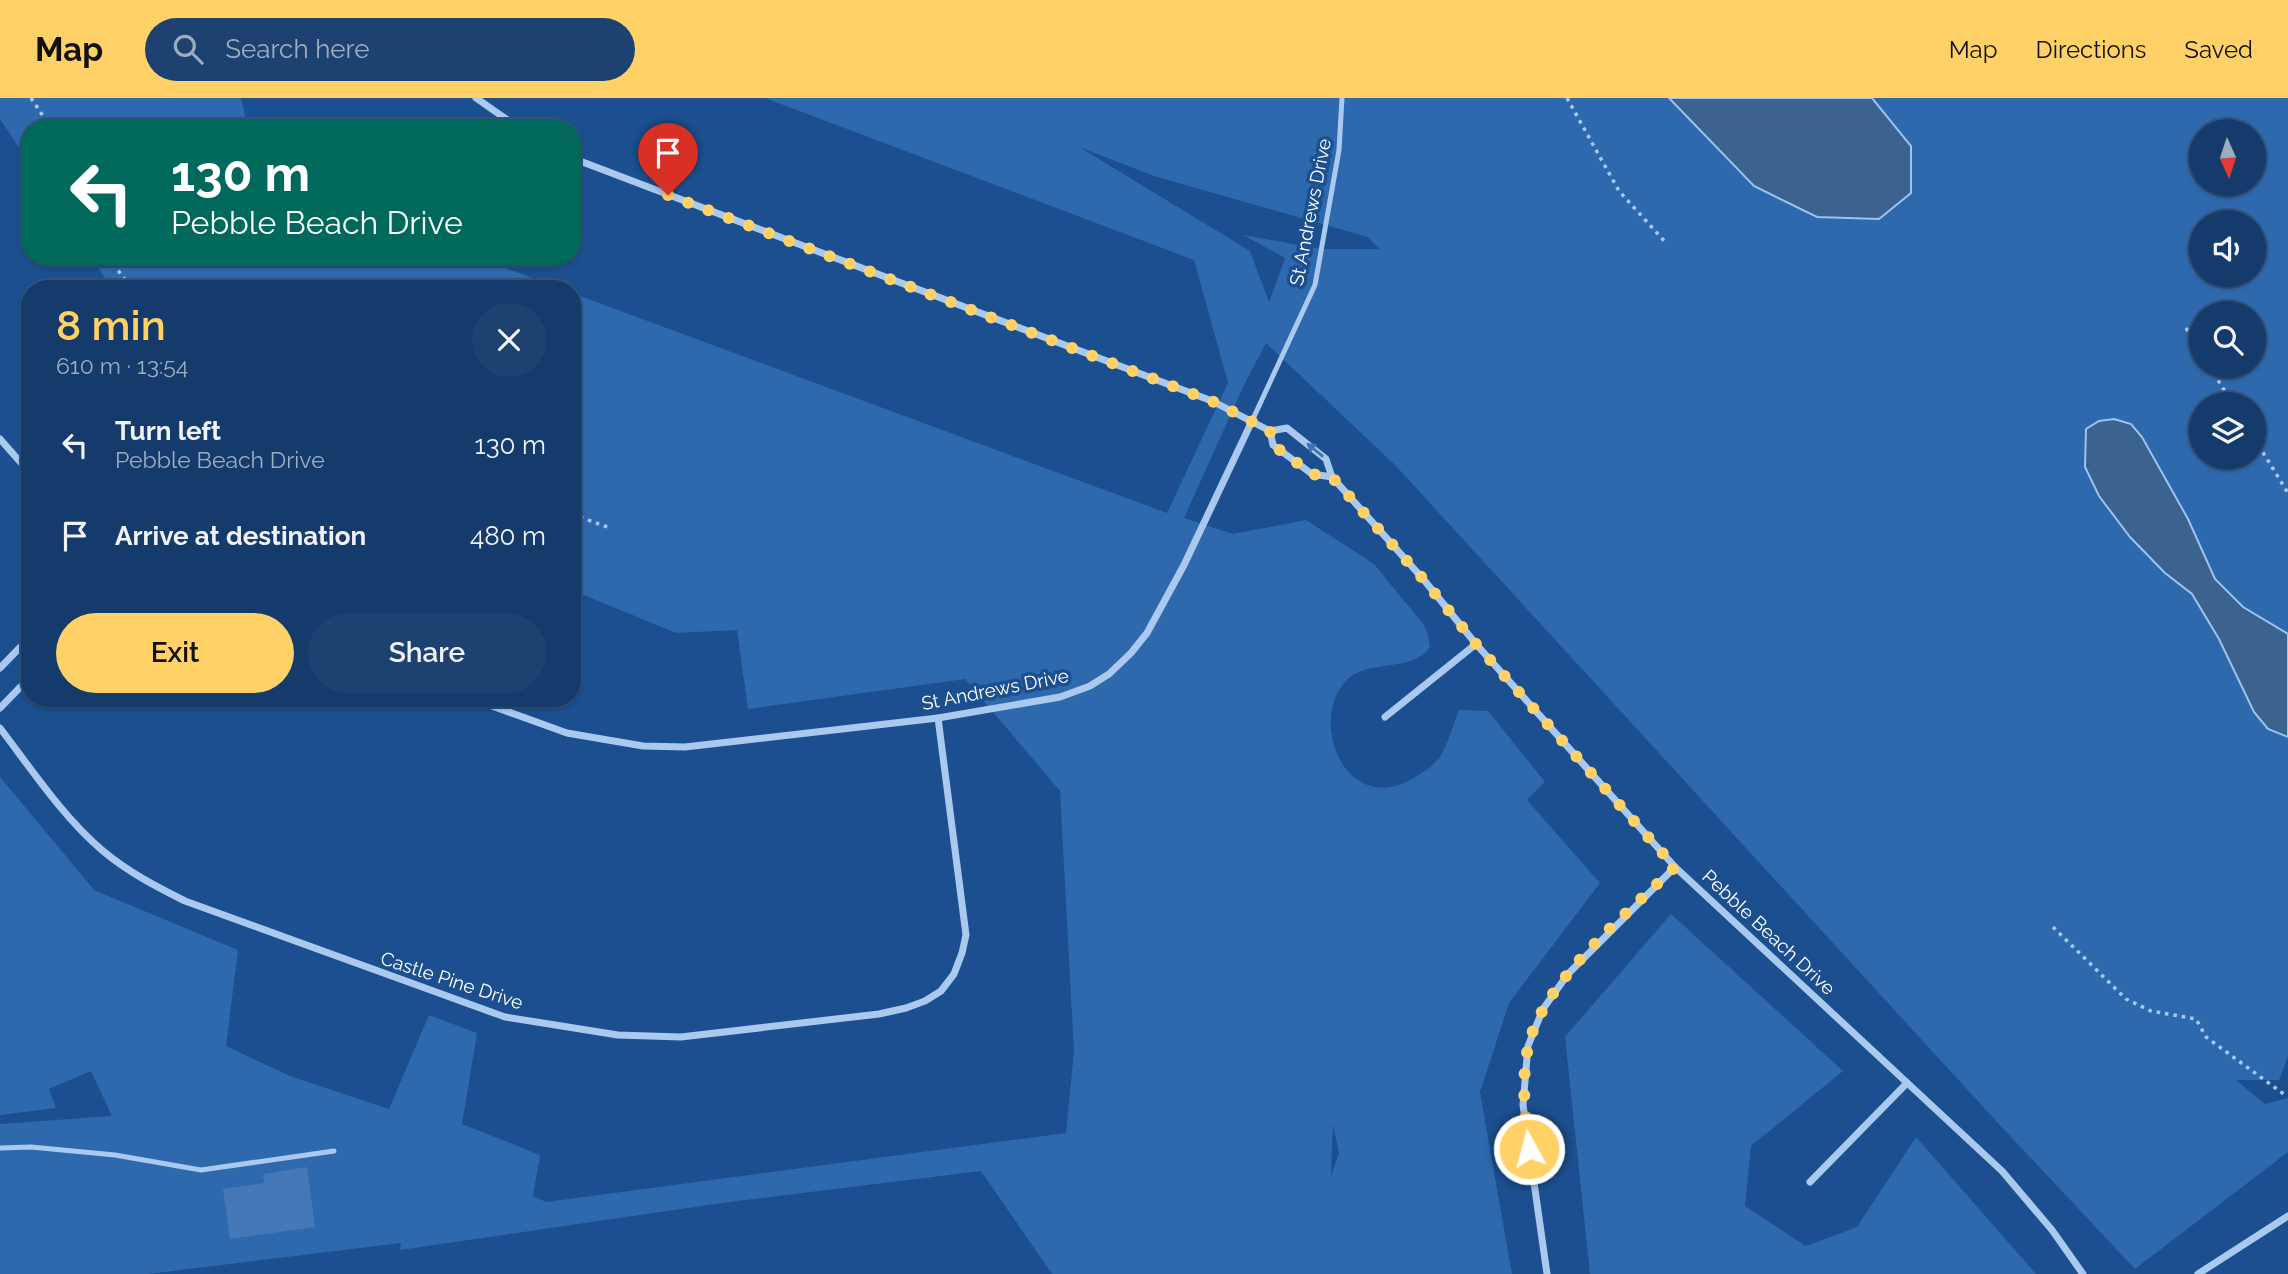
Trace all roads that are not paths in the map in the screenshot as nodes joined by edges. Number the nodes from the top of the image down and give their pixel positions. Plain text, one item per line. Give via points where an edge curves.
1 (476, 98) edge
2 (1342, 98) edge
3 (506, 119) edge
4 (581, 161) edge
5 (1252, 421) junction
6 (1270, 431) junction
7 (0, 439) edge
8 (21, 463) edge
9 (1332, 477) junction
10 (1476, 644) junction
11 (21, 646) edge
12 (0, 668) edge
13 (21, 686) edge
14 (495, 707) edge
15 (0, 708) edge
16 (938, 718) junction
17 (1385, 718) dead end
18 (0, 728) edge
19 (1675, 867) junction
20 (1907, 1083) junction
21 (0, 1148) edge
22 (334, 1151) dead end
23 (1810, 1182) dead end
24 (2288, 1216) edge
25 (1547, 1274) edge
26 (2083, 1274) edge
27 (2197, 1274) edge

1 - 3 street
2 - 5 lane, St Andrews Drive via 1339,150 1315,285
4 - 5 street, Pebble Beach Drive via 1212,401
5 - 6 street, Pebble Beach Drive
5 - 16 street, St Andrews Drive via 1165,603 1147,633 1109,674 1060,697
6 - 9 street, Pebble Beach Drive via 1273,445 1312,474
9 -> 6 street, Pebble Beach Drive via 1326,459 1287,428
7 - 8 street
9 - 10 street, Pebble Beach Drive
10 - 17 street
10 - 19 street, Pebble Beach Drive
11 - 12 street
13 - 15 street
14 - 16 street, St Andrews Drive via 567,733 643,746 685,747
16 - 18 street, Castle Pine Drive via 965,935 954,974 925,1001 879,1014 681,1037 618,1035 505,1017 186,901 139,877 95,844 69,818
19 - 20 street, Pebble Beach Drive
19 - 25 street via 1568,974 1543,1009 1528,1046 1524,1105
20 - 23 street
20 - 26 street, Pebble Beach Drive via 2010,1180
21 - 22 lane via 115,1156 201,1170
24 - 27 street

